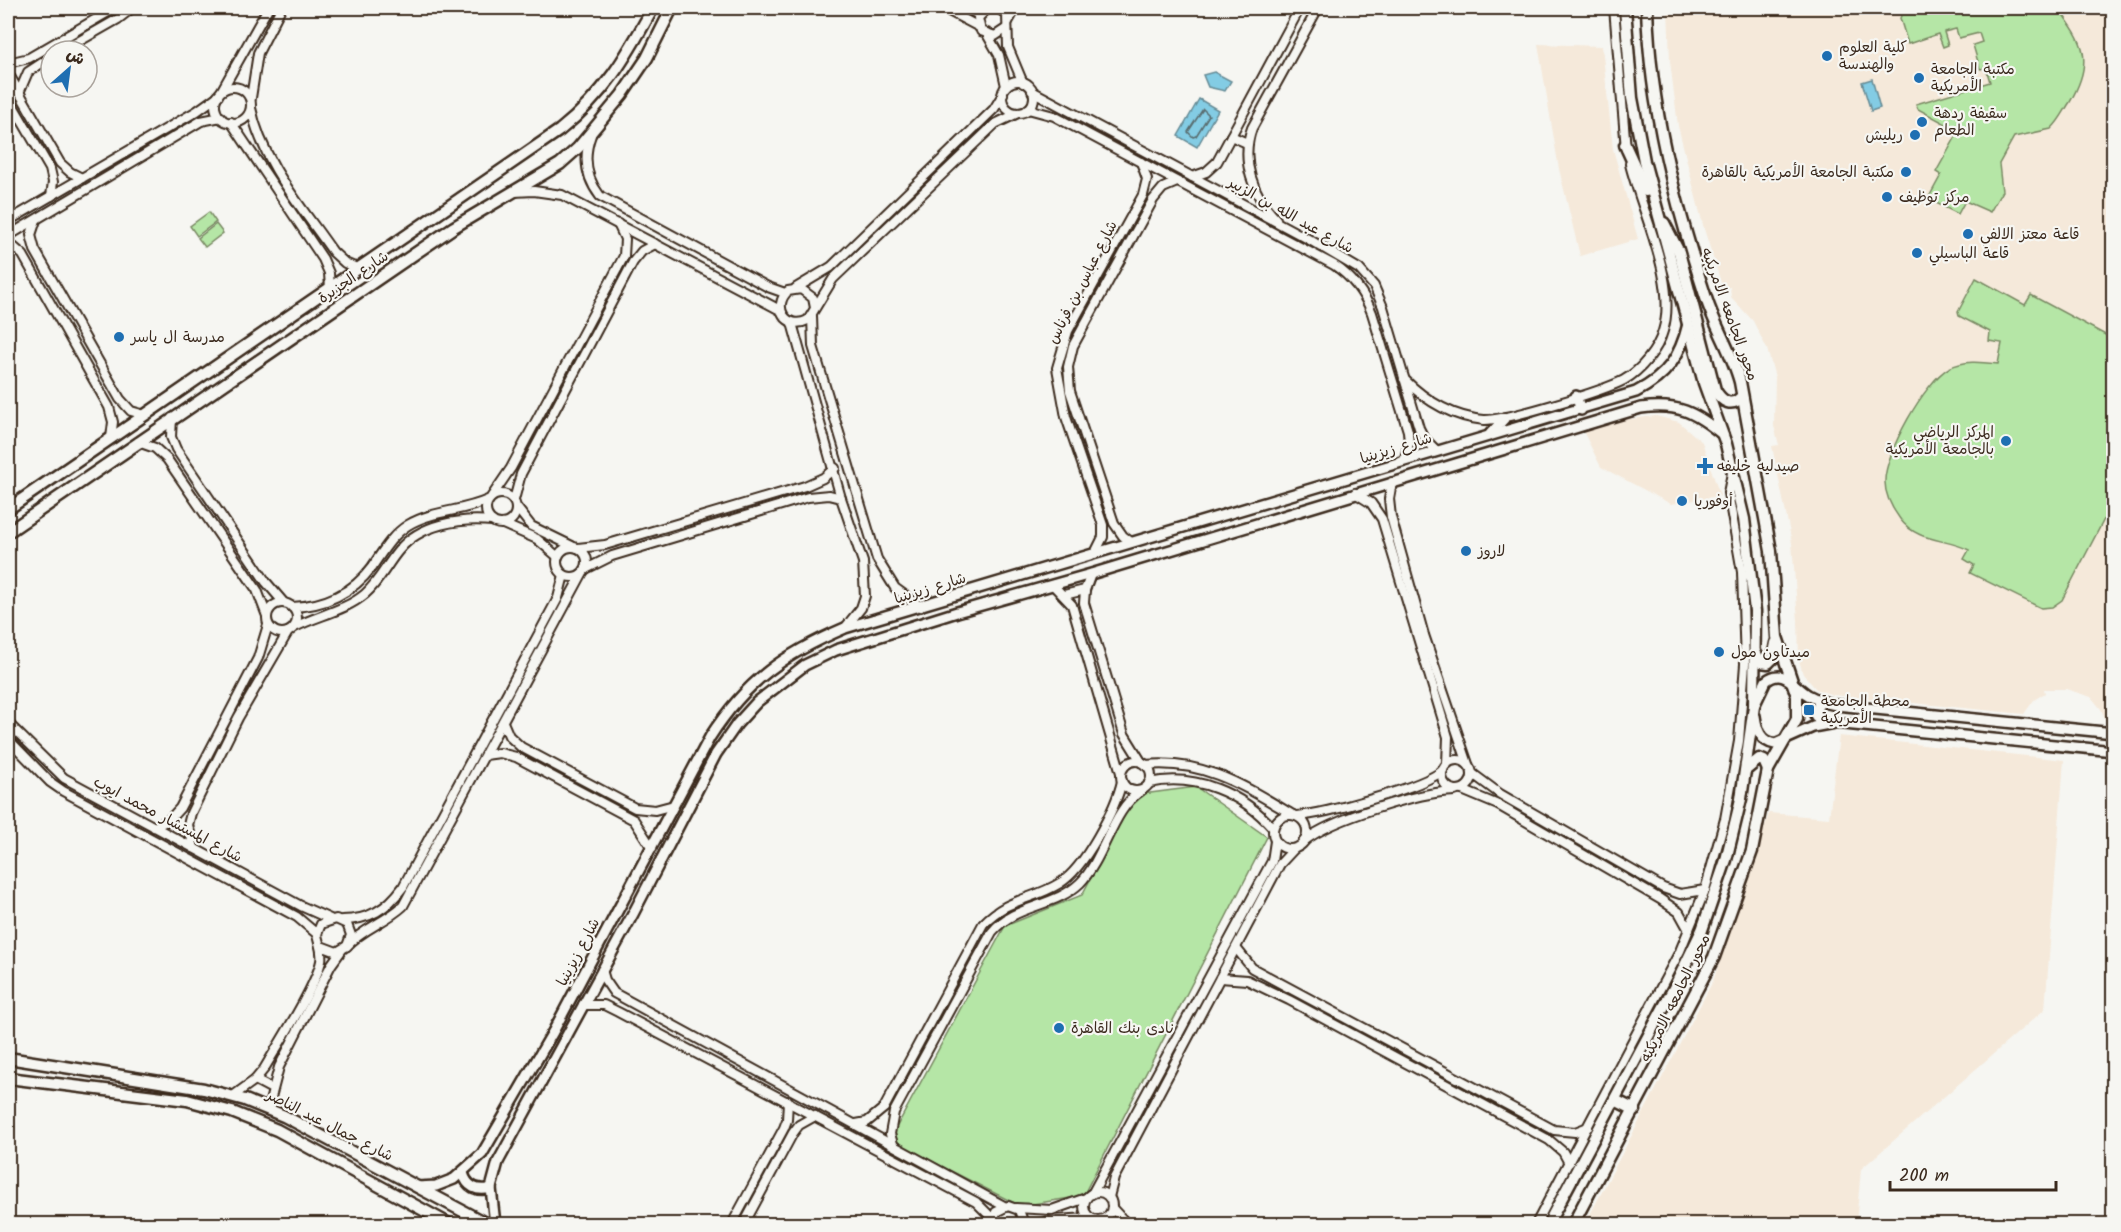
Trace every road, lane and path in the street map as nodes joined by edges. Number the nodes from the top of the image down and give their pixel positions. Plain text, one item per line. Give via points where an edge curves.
1 (115, 8) edge
2 (132, 8) edge
3 (268, 8) edge
4 (280, 8) edge
5 (652, 8) edge
6 (672, 8) edge
7 (943, 8) edge
8 (988, 8) edge
9 (998, 8) edge
10 (1016, 8) edge
11 (1300, 8) edge
12 (1318, 8) edge
13 (1617, 8) edge
14 (1647, 8) edge
15 (968, 9) edge
16 (979, 15) junction
17 (965, 19) junction
18 (1626, 22) junction
19 (1647, 23) junction
20 (643, 26) junction
21 (1007, 26) junction
22 (979, 27) junction
23 (659, 34) junction
24 (988, 36) junction
25 (83, 39) edge
26 (636, 39) junction
27 (653, 46) junction
28 (8, 63) edge
29 (39, 65) edge
30 (8, 73) edge
31 (1023, 83) junction
32 (1004, 90) junction
33 (1032, 91) junction
34 (19, 93) junction
35 (219, 94) junction
36 (8, 97) edge
37 (1050, 101) junction
38 (251, 104) junction
39 (1028, 109) junction
40 (992, 111) junction
41 (1018, 113) junction
42 (1046, 113) junction
43 (221, 117) junction
44 (1000, 120) junction
45 (231, 122) junction
46 (594, 129) junction
47 (1232, 136) junction
48 (1247, 143) junction
49 (1625, 145) junction
50 (1141, 162) junction
51 (1192, 177) junction
52 (82, 178) junction
53 (1177, 182) junction
54 (510, 192) junction
55 (51, 196) junction
56 (613, 205) junction
57 (1656, 211) junction
58 (606, 218) junction
59 (36, 220) junction
60 (8, 221) edge
61 (618, 224) junction
62 (1282, 224) junction
63 (8, 236) edge
64 (1310, 240) junction
65 (8, 242) edge
66 (655, 244) junction
67 (1305, 249) junction
68 (620, 263) junction
69 (630, 268) junction
70 (359, 269) junction
71 (816, 278) junction
72 (796, 288) junction
73 (825, 288) junction
74 (330, 289) junction
75 (785, 293) junction
76 (1084, 302) junction
77 (1094, 308) junction
78 (780, 310) junction
79 (814, 312) junction
80 (792, 322) junction
81 (1689, 324) junction
82 (258, 338) junction
83 (242, 349) junction
84 (268, 353) junction
85 (251, 365) junction
86 (1404, 379) junction
87 (1636, 392) junction
88 (1576, 396) junction
89 (1742, 396) junction
90 (1641, 408) junction
91 (1581, 410) junction
92 (1415, 414) junction
93 (145, 415) junction
94 (1404, 417) junction
95 (172, 418) junction
96 (1505, 418) junction
97 (1490, 434) junction
98 (1723, 435) junction
99 (111, 438) junction
100 (138, 442) junction
101 (1437, 451) junction
102 (1404, 461) junction
103 (835, 468) junction
104 (1733, 469) junction
105 (1392, 482) junction
106 (1307, 490) junction
107 (1355, 493) junction
108 (1288, 496) junction
109 (490, 498) junction
110 (841, 498) junction
111 (515, 503) junction
112 (10, 506) edge
113 (1311, 506) junction
114 (1294, 511) junction
115 (492, 521) junction
116 (503, 524) junction
117 (8, 532) edge
118 (1131, 542) junction
119 (575, 547) junction
120 (1095, 553) junction
121 (558, 557) junction
122 (877, 559) junction
123 (863, 562) junction
124 (584, 572) junction
125 (1091, 574) junction
126 (564, 575) junction
127 (1053, 585) junction
128 (1085, 591) junction
129 (1064, 595) junction
130 (340, 596) junction
131 (284, 603) junction
132 (292, 607) junction
133 (921, 607) junction
134 (344, 608) junction
135 (267, 616) junction
136 (268, 625) junction
137 (844, 628) junction
138 (291, 629) junction
139 (1777, 637) junction
140 (1755, 651) junction
141 (784, 658) junction
142 (770, 668) junction
143 (793, 673) junction
144 (1792, 681) junction
145 (779, 682) junction
146 (1823, 702) junction
147 (1754, 708) junction
148 (503, 722) junction
149 (8, 723) edge
150 (1826, 723) junction
151 (2114, 733) edge
152 (8, 740) edge
153 (1787, 740) junction
154 (2114, 751) edge
155 (485, 755) junction
156 (1144, 764) junction
157 (1468, 764) junction
158 (1445, 767) junction
159 (1747, 770) junction
160 (1768, 770) junction
161 (1473, 774) junction
162 (1121, 777) junction
163 (1149, 783) junction
164 (1458, 790) junction
165 (1141, 791) junction
166 (674, 805) junction
167 (180, 808) junction
168 (191, 813) junction
169 (1295, 816) junction
170 (154, 827) junction
171 (1273, 828) junction
172 (1275, 841) junction
173 (1304, 842) junction
174 (194, 848) junction
175 (652, 848) junction
176 (1294, 849) junction
177 (1714, 878) junction
178 (1705, 890) junction
179 (619, 907) junction
180 (633, 914) junction
181 (330, 919) junction
182 (342, 920) junction
183 (1689, 930) junction
184 (317, 934) junction
185 (321, 946) junction
186 (345, 948) junction
187 (1236, 948) junction
188 (959, 966) junction
189 (602, 970) junction
190 (970, 971) junction
191 (1220, 978) junction
192 (625, 999) junction
193 (583, 1005) junction
194 (618, 1012) junction
195 (911, 1057) junction
196 (8, 1058) edge
197 (921, 1063) junction
198 (8, 1078) edge
199 (255, 1080) junction
200 (272, 1089) junction
201 (232, 1096) junction
202 (1615, 1100) junction
203 (788, 1101) junction
204 (268, 1109) junction
205 (1635, 1110) junction
206 (788, 1115) junction
207 (815, 1116) junction
208 (801, 1123) junction
209 (856, 1124) junction
210 (1588, 1127) junction
211 (893, 1144) junction
212 (1569, 1163) junction
213 (463, 1173) junction
214 (417, 1187) junction
215 (491, 1188) junction
216 (1089, 1196) junction
217 (1109, 1197) junction
218 (989, 1198) junction
219 (1555, 1201) junction
220 (1004, 1206) junction
221 (984, 1207) junction
222 (1016, 1208) junction
223 (1112, 1208) junction
224 (1094, 1221) edge
225 (993, 1222) edge
226 (449, 1224) edge
227 (487, 1224) edge
228 (495, 1224) edge
229 (732, 1224) edge
230 (744, 1224) edge
231 (1024, 1224) edge
232 (1037, 1224) edge
233 (1127, 1224) edge
234 (1536, 1224) edge
235 (1548, 1224) edge
236 (1573, 1224) edge

1 - 28 street via 29,58
2 - 25 street
3 - 35 street
4 - 38 street via 258,53
5 - 20 main road, شارع الجزيرة
6 - 23 main road, شارع الجزيرة
7 - 17 street
8 - 16 street
9 - 21 street via 1006,15
10 - 21 street
11 - 47 street
12 - 48 street
13 - 18 main road, محور الجامعه الامريكيه
13 - 49 street
14 - 19 main road, محور الجامعه الامريكيه
15 - 16 street
15 - 17 street
16 - 22 street
17 - 22 street
18 - 19 main road via 1639,17
18 - 57 main road, محور الجامعه الامريكيه via 1632,98
19 - 89 main road, محور الجامعه الامريكيه via 1654,97 1673,187 1706,298 1732,356
20 - 23 main road via 649,33
20 - 26 main road, شارع الجزيرة
21 - 24 street via 999,35
21 - 31 street via 1011,56
22 - 24 street
23 - 27 main road, شارع الجزيرة
24 - 32 street via 999,55
26 - 27 main road
26 - 70 main road, شارع الجزيرة via 613,77 575,118
27 - 46 main road, شارع الجزيرة via 629,86
29 - 34 street via 28,72
30 - 34 street
31 - 32 street via 1014,82
31 - 33 street
32 - 40 street
32 - 41 street via 1008,109
33 - 37 street, شارع عبد الله بن الزبير
33 - 39 street
34 - 52 street via 60,163
35 - 38 street via 230,87 240,88
35 - 43 street via 216,107
35 - 52 street
36 - 55 street via 50,169
37 - 42 street via 1045,106
37 - 51 street, شارع عبد الله بن الزبير
38 - 45 street via 242,121
38 - 70 street via 256,130 271,162 333,252
39 - 41 street
39 - 42 street, شارع عبد الله بن الزبير
40 - 44 street
40 - 71 street
41 - 44 street
42 - 50 street, شارع عبد الله بن الزبير
43 - 45 street
43 - 59 street via 201,122
44 - 73 street
45 - 74 street via 323,259
46 - 54 main road, شارع الجزيرة via 560,164
46 - 56 street via 586,153 589,178 600,196
47 - 48 street
47 - 51 street via 1212,167
48 - 62 street via 1257,192 1267,210
49 - 57 main road
49 - 88 street via 1665,278 1666,319 1655,349 1638,369 1624,380
50 - 53 street, شارع عبد الله بن الزبير
50 - 76 street, شارع عباس بن فرناس via 1146,187
51 - 62 street, شارع عبد الله بن الزبير
52 - 55 street
53 - 67 street, شارع عبد الله بن الزبير
53 - 77 street, شارع عباس بن فرناس via 1163,188 1153,200
54 - 58 street via 562,195
54 - 84 main road, شارع الجزيرة
55 - 60 street
56 - 58 street
56 - 75 street
57 - 81 main road, محور الجامعه الامريكيه
57 - 89 main road via 1679,252 1715,390 1727,403
58 - 61 street
59 - 63 street
59 - 93 street via 32,235 35,250 120,399 130,411
61 - 66 street
61 - 68 street via 626,248
62 - 64 street, شارع عبد الله بن الزبير
64 - 67 street
64 - 86 street, شارع عبد الله بن الزبير via 1349,262 1374,286
65 - 99 street via 24,255 109,406
66 - 69 street via 642,251
66 - 78 street
67 - 94 street, شارع عبد الله بن الزبير via 1342,271 1363,294
68 - 69 street
68 - 109 street via 511,468
69 - 111 street via 521,474
70 - 74 main road, شارع الجزيرة
71 - 72 street
71 - 73 street
72 - 75 street
72 - 79 street via 810,294
73 - 79 street
74 - 82 main road, شارع الجزيرة
75 - 78 street
76 - 77 street
76 - 120 street, شارع عباس بن فرناس via 1062,343 1057,380 1065,417 1103,525 1103,537
77 - 118 street, شارع عباس بن فرناس via 1070,356 1070,391 1114,523
78 - 80 street
79 - 80 street via 803,323
79 - 122 street via 813,346
80 - 103 street
81 - 87 main road, شارع زيزينيا via 1673,364 1652,384
81 - 98 main road, محور الجامعه الامريكيه
82 - 83 main road, شارع الجزيرة
82 - 84 main road via 257,350
83 - 85 main road via 250,353
83 - 93 main road, شارع الجزيرة
84 - 85 main road, شارع الجزيرة
85 - 95 main road, شارع الجزيرة
86 - 92 street, شارع عبد الله بن الزبير
86 - 96 street via 1431,402 1452,412 1487,420
87 - 90 main road
87 - 91 main road, شارع زيزينيا
88 - 91 main road
88 - 96 street
89 - 139 main road, محور الجامعه الامريكيه via 1771,551
90 - 98 main road, شارع زيزينيا via 1668,405 1686,410
90 - 105 main road, شارع زيزينيا
91 - 97 main road, شارع زيزينيا
92 - 94 street
92 - 101 street, شارع عبد الله بن الزبير via 1424,438
93 - 99 main road, شارع الجزيرة
94 - 102 street, شارع عبد الله بن الزبير via 1409,444
95 - 100 main road, شارع الجزيرة
95 - 131 street via 171,437 176,449
96 - 97 main road
97 - 101 main road, شارع زيزينيا
98 - 104 main road, محور الجامعه الامريكيه
99 - 112 main road, شارع الجزيرة
100 - 117 main road, شارع الجزيرة
100 - 135 street via 156,448 167,459 256,590
101 - 102 main road, شارع زيزينيا
102 - 106 main road, شارع زيزينيا
103 - 110 street
103 - 119 street via 805,486 605,545
104 - 140 main road, محور الجامعه الامريكيه via 1748,545
104 - 177 street via 1728,493 1742,572 1745,663 1730,797
105 - 107 main road, شارع زيزينيا
105 - 157 street via 1391,518 1424,635
106 - 108 main road, شارع زيزينيا
106 - 113 main road
107 - 113 main road, شارع زيزينيا
107 - 158 street via 1371,503 1382,519 1448,737
108 - 114 main road
108 - 118 main road, شارع زيزينيا
109 - 111 street via 504,494
109 - 115 street via 485,511
109 - 130 street via 429,515 409,525 392,539 358,582
110 - 123 street
110 - 124 street via 808,498 612,556
111 - 116 street via 513,517
111 - 119 street via 531,526
113 - 114 main road, شارع زيزينيا
114 - 125 main road, شارع زيزينيا
115 - 116 street
115 - 134 street via 443,525 414,536 367,592
116 - 121 street via 537,540
118 - 120 main road, شارع زيزينيا
119 - 121 street via 563,549
119 - 124 street via 588,559
120 - 133 main road, شارع زيزينيا
121 - 126 street via 558,567
122 - 123 street
122 - 133 street via 895,588
123 - 137 street via 865,596 861,608
124 - 126 street via 573,577
124 - 148 street
125 - 127 main road, شارع زيزينيا
125 - 128 street
126 - 182 street via 558,598 403,886 390,903 372,915
127 - 129 street
127 - 143 main road, شارع زيزينيا via 836,650
128 - 129 street
128 - 156 street via 1084,603 1124,734
129 - 162 street via 1072,605
130 - 132 street
130 - 134 street
131 - 132 street
131 - 135 street via 270,607
132 - 138 street via 297,614
133 - 137 main road, شارع زيزينيا
134 - 138 street
135 - 136 street
136 - 138 street via 274,632
136 - 167 street via 258,658
137 - 141 main road, شارع زيزينيا
138 - 168 street via 238,718
139 - 140 main road via 1770,662 1761,662
139 - 144 main road, محور الجامعه الامريكيه
140 - 147 main road, محور الجامعه الامريكيه
141 - 142 main road, شارع زيزينيا
141 - 143 main road via 783,667
142 - 145 main road
142 - 166 main road, شارع زيزينيا via 722,717
143 - 145 main road, شارع زيزينيا
144 - 146 main road
144 - 147 main road via 1779,676 1770,678
144 - 153 main road, محور الجامعه الامريكيه via 1798,711
145 - 180 main road, شارع زيزينيا via 745,714 717,754
146 - 150 main road via 1815,715
146 - 151 main road
147 - 153 main road via 1763,738 1775,744
147 - 159 main road, محور الجامعه الامريكيه
148 - 155 street
148 - 166 street via 509,736 521,747 635,808 654,810
149 - 170 street, شارع المستشار محمد ايوب via 64,778
150 - 153 main road
150 - 154 main road
152 - 184 street, شارع المستشار محمد ايوب via 63,791 291,913
153 - 160 main road, محور الجامعه الامريكيه
155 - 175 street via 516,757 612,807 634,820
155 - 186 street via 403,906
156 - 162 street via 1131,762
156 - 163 street via 1151,773
156 - 169 street via 1181,764 1209,770
157 - 158 street via 1458,760
157 - 161 street
158 - 164 street via 1445,785
158 - 169 street via 1425,783 1320,813
159 - 160 main road via 1759,759
159 - 177 main road, محور الجامعه الامريكيه
160 - 205 main road, محور الجامعه الامريكيه via 1752,851 1720,942
161 - 164 street via 1470,784
161 - 178 street via 1500,794 1662,888 1680,894
162 - 165 street via 1129,790
162 - 188 street via 1116,799 1078,868 1061,883 1013,901 992,915
163 - 165 street
163 - 171 street via 1181,779 1212,786 1254,809
164 - 173 street via 1438,792 1337,821
164 - 183 street via 1498,804 1660,899 1682,915
165 - 190 street via 1126,804 1095,863 1078,884 1057,899 1009,916 992,933
166 - 175 main road, شارع زيزينيا
167 - 168 street
167 - 170 street via 169,820
168 - 174 street via 188,825
169 - 171 street via 1280,818
169 - 173 street via 1307,829
170 - 174 street, شارع المستشار محمد ايوب
171 - 172 street
172 - 176 street via 1281,847
172 - 216 street via 1272,861
173 - 176 street
174 - 181 street, شارع المستشار محمد ايوب
175 - 179 main road, شارع زيزينيا
176 - 187 street via 1281,864
177 - 178 street
177 - 202 main road, محور الجامعه الامريكيه via 1689,960
178 - 183 street
179 - 180 main road
179 - 213 main road, شارع زيزينيا via 488,1144
180 - 189 main road, شارع زيزينيا
181 - 182 street
181 - 184 street via 321,924
182 - 186 street via 351,935
183 - 210 street
184 - 185 street
185 - 186 street via 331,951
185 - 199 street via 318,969
186 - 200 street via 331,965 279,1067
187 - 191 street
187 - 210 street via 1252,968 1554,1130 1575,1132
188 - 190 street
188 - 195 street
189 - 192 street via 609,987
189 - 193 main road, شارع زيزينيا
190 - 197 street
191 - 212 street via 1255,982 1549,1140
191 - 217 street via 1114,1178
192 - 194 street
192 - 209 street
193 - 194 street via 604,1005
193 - 215 main road, شارع زيزينيا via 498,1162
194 - 203 street
195 - 197 street
195 - 209 street via 884,1108 867,1122
196 - 201 main road, شارع جمال عبد الناصر
197 - 211 street via 890,1122
198 - 226 main road, شارع جمال عبد الناصر via 187,1100 232,1112 277,1130
199 - 200 street
199 - 201 street
200 - 204 street
201 - 204 main road, شارع جمال عبد الناصر
202 - 205 main road
202 - 219 main road, محور الجامعه الامريكيه
203 - 206 street
203 - 207 street
204 - 214 main road, شارع جمال عبد الناصر
205 - 236 main road, محور الجامعه الامريكيه
206 - 208 street
206 - 229 street
207 - 208 street
207 - 221 street
208 - 230 street
209 - 211 street
210 - 212 street
211 - 218 street
212 - 219 street
213 - 214 main road, شارع زيزينيا via 436,1186
213 - 215 main road via 475,1188
214 - 227 main road, شارع جمال عبد الناصر
215 - 228 main road, شارع زيزينيا
216 - 217 street via 1103,1193
216 - 222 street via 1052,1210
216 - 224 street via 1084,1209
217 - 223 street
218 - 220 street
218 - 221 street
219 - 234 street
219 - 235 main road, محور الجامعه الامريكيه
220 - 222 street
220 - 225 street via 998,1209
221 - 225 street
222 - 231 street via 1022,1213
223 - 224 street via 1107,1217
223 - 233 street
224 - 232 street via 1072,1218

